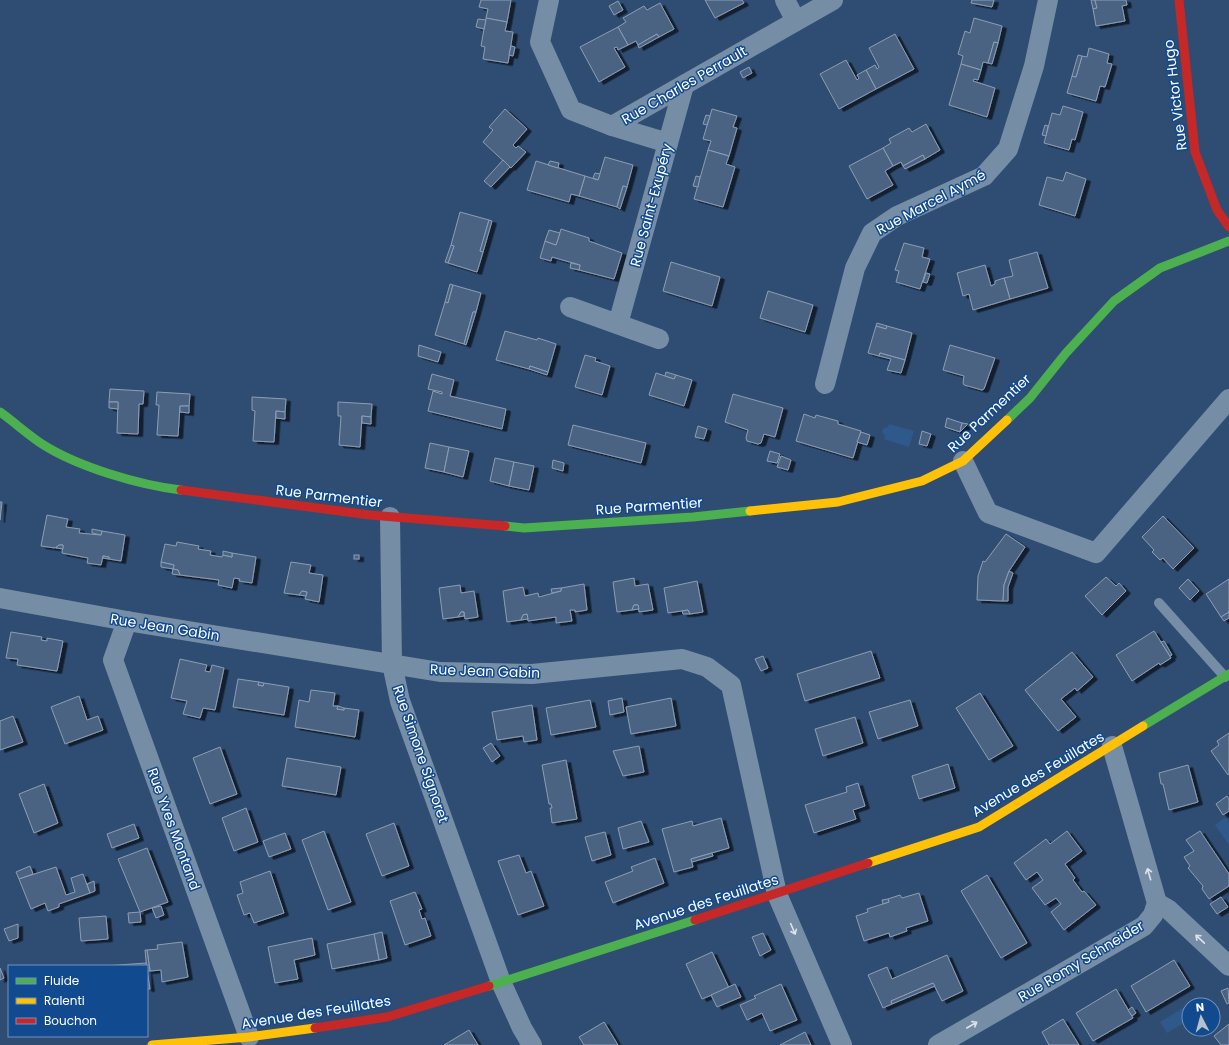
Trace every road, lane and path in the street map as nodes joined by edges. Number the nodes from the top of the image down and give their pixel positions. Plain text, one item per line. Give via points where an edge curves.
1 (550, 0) edge
2 (785, 0) edge
3 (833, 0) edge
4 (1048, 0) edge
5 (1179, 0) edge
6 (796, 21) junction
7 (684, 85) junction
8 (612, 126) junction
9 (668, 143) junction
10 (1229, 227) edge
11 (1229, 241) edge
12 (570, 307) dead end
13 (618, 324) junction
14 (659, 340) dead end
15 (825, 384) dead end
16 (1229, 399) edge
17 (0, 412) edge
18 (963, 461) junction
19 (390, 517) junction
20 (0, 598) edge
21 (1158, 603) dead end
22 (127, 621) junction
23 (392, 664) junction
24 (1227, 676) edge
25 (1112, 746) junction
26 (777, 894) junction
27 (1157, 903) junction
28 (1229, 966) edge
29 (502, 982) junction
30 (249, 1037) junction
31 (152, 1045) edge
32 (532, 1045) edge
33 (842, 1045) edge
34 (938, 1045) edge

1 - 8 street, Rue Charles Perrault via 540,42 571,110
2 - 6 street
3 - 6 street, Rue Charles Perrault
4 - 15 street, Rue Marcel Aymé via 1034,66 1008,149 984,176 897,216 872,233 855,268
5 - 10 street, Rue Victor Hugo via 1195,152 1217,210
6 - 7 street, Rue Charles Perrault
7 - 8 street, Rue Charles Perrault
7 - 9 street, Rue Saint-Exupéry
8 - 9 street
9 - 13 street, Rue Saint-Exupéry
11 - 18 street, Rue Parmentier via 1160,268 1114,301 1066,353 1030,398
12 - 13 street
13 - 14 street
16 - 18 street via 1096,553 988,513
17 - 19 street, Rue Parmentier via 42,444 77,462 116,475 172,489
18 - 19 street, Rue Parmentier via 922,481 838,502 693,517 524,528
19 - 23 street, Rue Simone Signoret
20 - 22 street, Rue Jean Gabin
21 - 24 lane
22 - 23 street, Rue Jean Gabin
22 - 30 street, Rue Yves Montand via 113,660
23 - 26 street, Rue Jean Gabin via 440,672 532,674 682,659 707,667 731,685
23 - 29 street, Rue Simone Signoret via 400,701
24 - 25 street, Avenue des Feuillates
25 - 26 street, Avenue des Feuillates via 979,827
27 -> 25 street
26 - 29 street, Avenue des Feuillates
26 -> 33 street
28 -> 27 street via 1169,910
34 -> 27 street, Rue Romy Schneider via 1144,926 1153,915
29 - 30 street, Avenue des Feuillates via 388,1017
29 - 32 street, Rue Simone Signoret
30 - 31 street, Avenue des Feuillates

